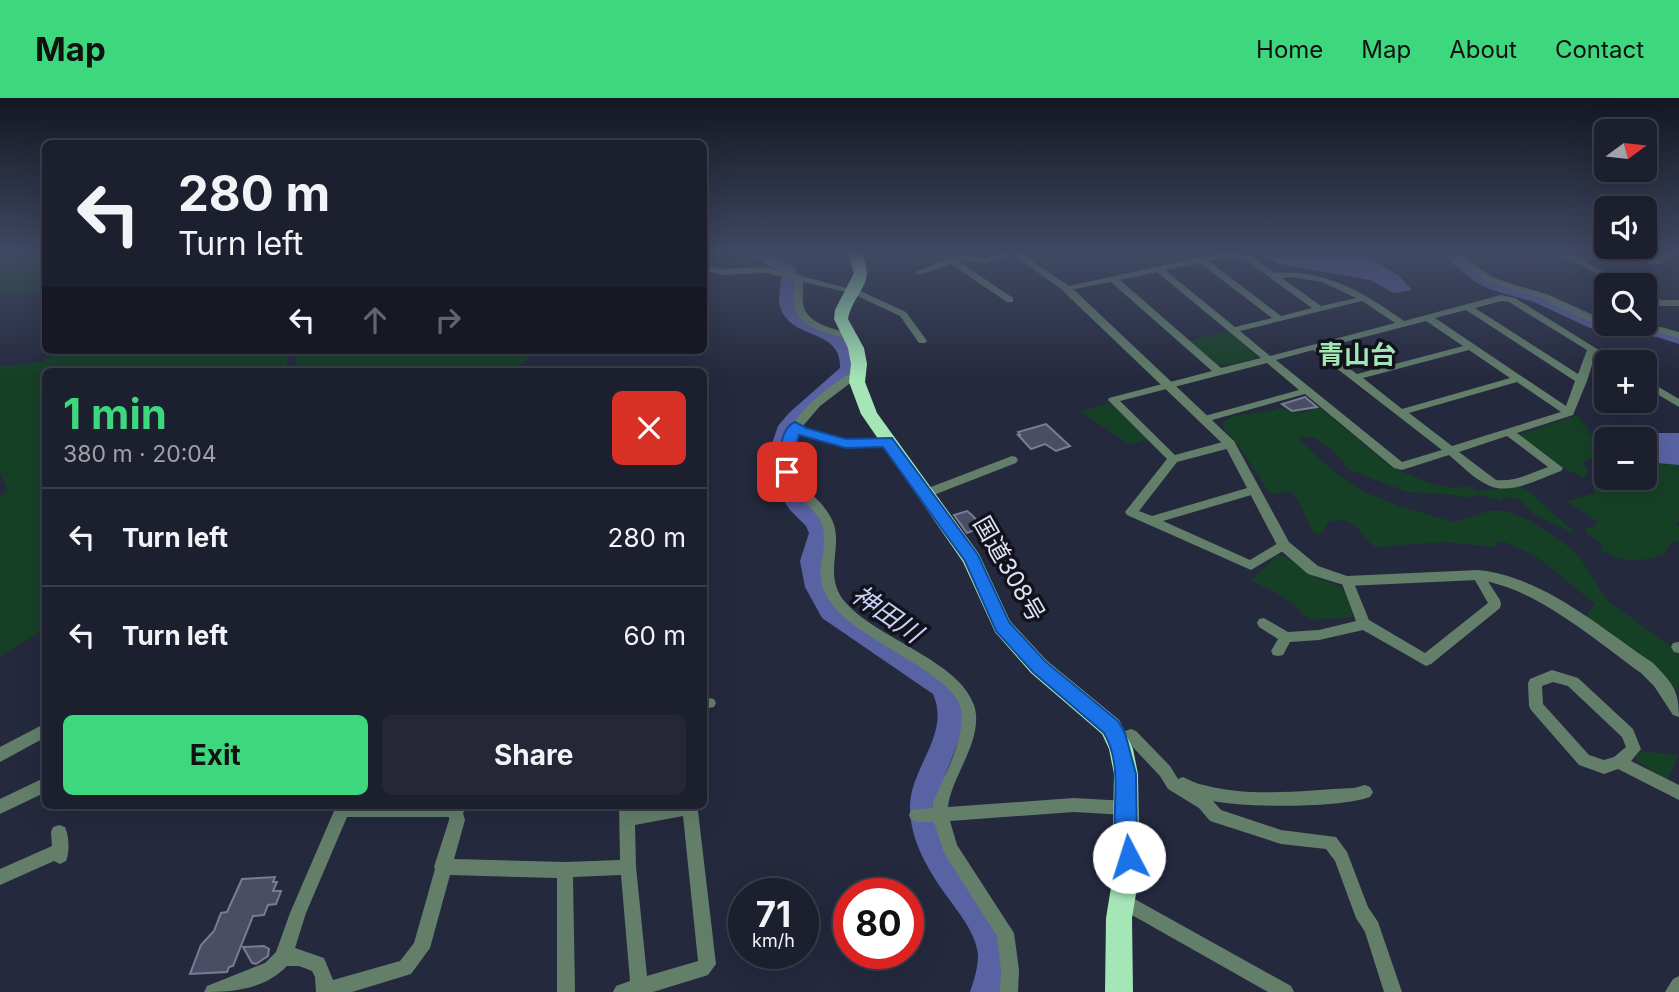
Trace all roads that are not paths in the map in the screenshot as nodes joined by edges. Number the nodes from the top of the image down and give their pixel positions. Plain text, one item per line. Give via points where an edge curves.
1 (798, 296) edge
2 (851, 296) edge
3 (864, 296) edge
4 (1004, 296) edge
5 (1074, 296) edge
6 (1133, 296) edge
7 (1191, 296) edge
8 (1249, 296) edge
9 (1301, 296) edge
10 (1362, 296) edge
11 (1542, 296) edge
12 (1365, 298) junction
13 (1010, 300) dead end
14 (1657, 302) edge
15 (1679, 303) edge
16 (1467, 307) junction
17 (1320, 309) junction
18 (1427, 317) junction
19 (1279, 319) junction
20 (1594, 319) edge
21 (1402, 324) junction
22 (1657, 329) edge
23 (1234, 330) junction
24 (848, 335) junction
25 (1679, 335) edge
26 (922, 341) dead end
27 (1315, 346) junction
28 (1470, 347) junction
29 (1592, 349) joint
30 (1267, 358) junction
31 (1218, 370) junction
32 (857, 373) junction
33 (1356, 377) junction
34 (1518, 379) junction
35 (1582, 381) junction
36 (1168, 385) junction
37 (1657, 390) edge
38 (1306, 391) junction
39 (1678, 403) edge
40 (1402, 412) junction
41 (1569, 413) junction
42 (1205, 419) junction
43 (791, 424) junction
44 (1510, 433) junction
45 (887, 442) junction
46 (1230, 444) junction
47 (1451, 450) junction
48 (1173, 459) junction
49 (1012, 460) dead end
50 (1254, 490) junction
51 (927, 493) junction
52 (1150, 521) junction
53 (1284, 545) junction
54 (1478, 575) junction
55 (1348, 581) junction
56 (1264, 623) dead end
57 (1364, 624) junction
58 (1286, 637) junction
59 (1278, 651) dead end
60 (1679, 710) edge
61 (42, 731) edge
62 (1118, 739) junction
63 (0, 755) edge
64 (1619, 762) junction
65 (1165, 771) junction
66 (42, 786) edge
67 (1365, 792) dead end
68 (1679, 793) edge
69 (0, 807) edge
70 (1126, 808) junction
71 (339, 809) edge
72 (458, 809) edge
73 (671, 809) edge
74 (687, 809) edge
75 (628, 812) edge
76 (917, 815) dead end
77 (938, 815) junction
78 (59, 832) dead end
79 (60, 853) joint
80 (628, 866) junction
81 (442, 867) junction
82 (565, 870) junction
83 (0, 877) edge
84 (1122, 900) junction
85 (283, 957) junction
86 (1679, 985) edge
87 (630, 989) edge
88 (212, 992) edge
89 (325, 992) edge
90 (566, 992) edge
91 (1009, 992) edge
92 (1119, 992) edge
93 (1285, 992) edge
94 (1394, 992) edge
95 (1674, 992) edge

1 - 24 street via 804,317
2 - 24 highway, 国道308号 via 841,312
3 - 26 street via 903,314
4 - 13 street
5 - 36 street
6 - 31 street
7 - 23 street
8 - 19 street
9 - 17 street
10 - 12 street
11 - 20 street
12 - 17 street
12 - 21 street
14 - 15 street
16 - 18 street
16 - 29 street via 1501,298 1511,300
16 - 35 street
17 - 19 street
18 - 21 street
18 - 28 street
19 - 23 street
21 - 27 street
22 - 25 street
23 - 30 street
24 - 32 highway, 国道308号 via 859,357
27 - 30 street
27 - 33 street
28 - 33 street
28 - 34 street
29 - 35 street
30 - 31 street
30 - 38 street
31 - 36 street
32 - 43 street
32 - 45 highway, 国道308号 via 864,402
33 - 40 street
34 - 40 street
34 - 41 street
35 - 41 street
36 - 42 street
36 - 48 street via 1113,400
37 - 39 street
38 - 42 street
38 - 47 street via 1398,465
40 - 47 street
41 - 44 street
42 - 46 street
43 - 45 street via 801,432 846,443
43 - 77 street via 787,472 809,504 826,518 825,576 830,590 854,617 956,685 968,709 968,727
44 - 47 street
44 - 47 street via 1557,468 1499,485
45 - 51 highway, 国道308号
46 - 48 street
46 - 50 street
48 - 52 street via 1130,511
49 - 51 street
50 - 52 street
50 - 53 street
51 - 62 highway, 国道308号 via 972,559 996,617 1011,637 1039,667 1111,727
52 - 53 street via 1251,565
53 - 55 street via 1313,570
54 - 55 street
54 - 57 street via 1496,604 1426,660
54 - 60 street via 1526,588 1579,620 1647,668
55 - 57 street
56 - 58 street
57 - 58 street
58 - 59 street
61 - 63 street
62 - 65 street via 1131,735
62 - 70 highway, 国道308号 via 1126,774
64 - 64 street via 1604,767 1584,760 1536,706 1535,683 1552,676 1573,682 1628,733 1634,749
64 - 68 street
65 - 67 street via 1188,787 1211,795 1257,798
65 - 94 street via 1181,791 1216,816 1281,837 1330,842 1372,928
66 - 69 street
70 - 77 street via 1044,807
70 - 84 highway, 国道308号 via 1129,857
71 - 85 street
72 - 81 street
73 - 75 street
74 - 87 street via 707,964
75 - 80 street
76 - 77 street
77 - 91 street via 950,848 1005,933
78 - 79 street
79 - 83 street
80 - 82 street
80 - 87 street
81 - 82 street
81 - 89 street via 421,948 405,968
82 - 90 street
84 - 92 highway, 国道308号
84 - 93 street
85 - 88 street via 271,970
85 - 89 street via 318,964
86 - 95 street

